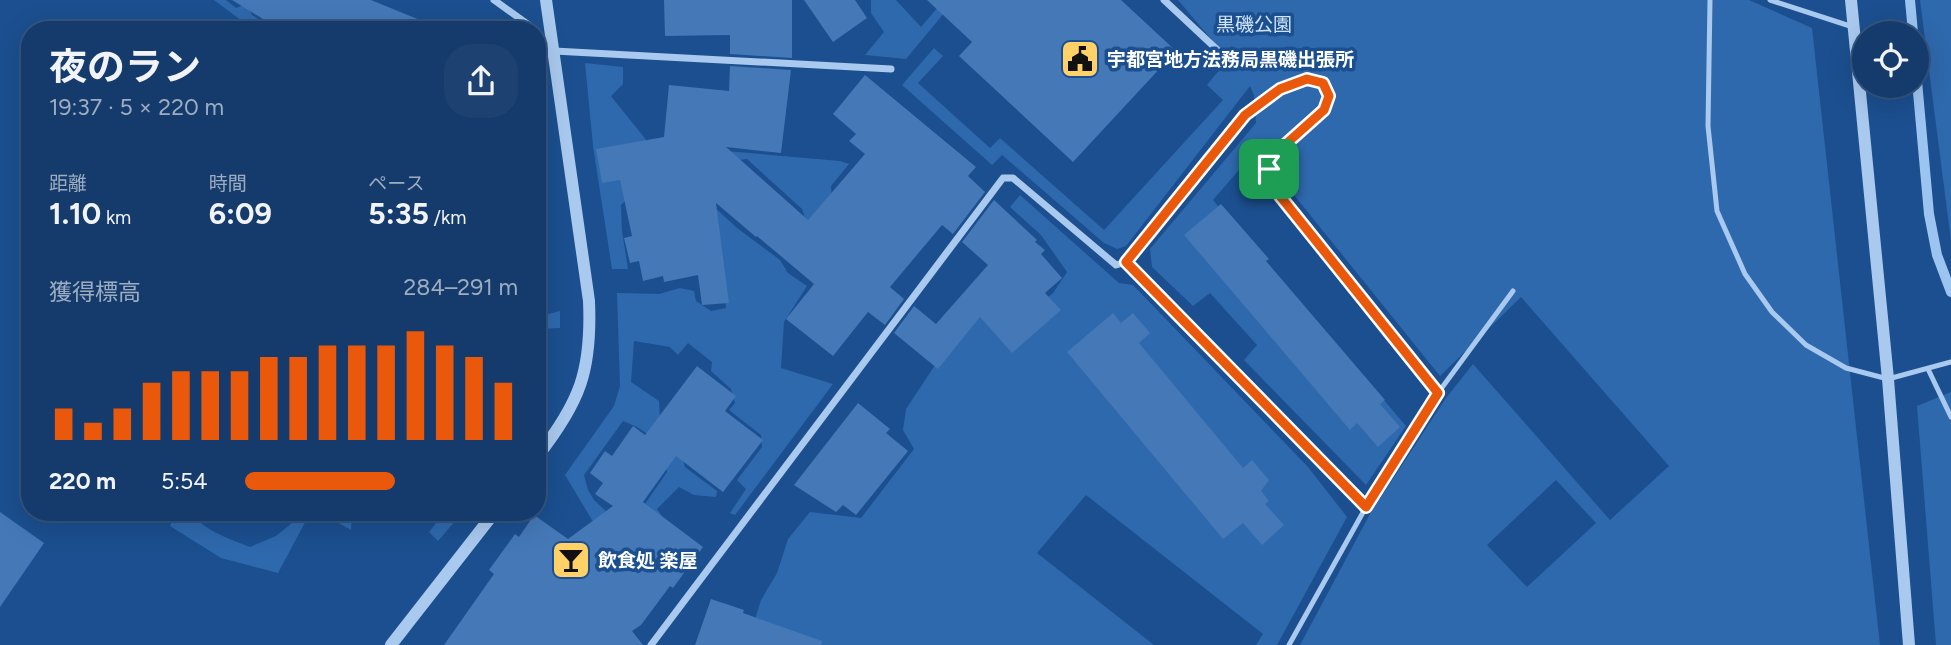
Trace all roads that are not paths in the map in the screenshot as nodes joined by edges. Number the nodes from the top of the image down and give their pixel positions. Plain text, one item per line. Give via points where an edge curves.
1 (494, 0) edge
2 (546, 0) edge
3 (1164, 0) edge
4 (1710, 0) edge
5 (1770, 0) edge
6 (1851, 0) edge
7 (524, 21) edge
8 (1853, 21) edge
9 (1852, 26) edge
10 (546, 39) edge
11 (553, 46) junction
12 (1225, 57) dead end
13 (891, 69) dead end
14 (1861, 98) edge
15 (1126, 262) junction
16 (1513, 291) dead end
17 (1948, 363) edge
18 (1928, 369) junction
19 (1888, 379) junction
20 (1438, 393) junction
21 (1951, 417) edge
22 (546, 446) edge
23 (1366, 507) junction
24 (488, 521) edge
25 (391, 645) edge
26 (652, 645) edge
27 (1289, 645) edge
28 (1909, 645) edge

1 - 7 street
2 - 11 street
3 - 12 street
4 - 19 lane via 1708,126 1717,211 1745,274 1772,312 1806,345 1846,368
5 - 9 lane
6 - 8 street
10 - 11 street
11 - 13 street
11 - 22 street via 590,332 586,367 574,402
14 - 19 street
15 - 20 lane via 1245,115 1280,89 1307,79 1323,83 1329,96 1324,110 1277,152 1269,169 1273,183
15 - 23 lane
15 - 26 street via 1116,265 1013,178 1003,178
16 - 20 lane
17 - 18 lane
18 - 19 lane
18 - 21 lane
19 - 28 street
20 - 23 lane
23 - 27 lane
24 - 25 street

